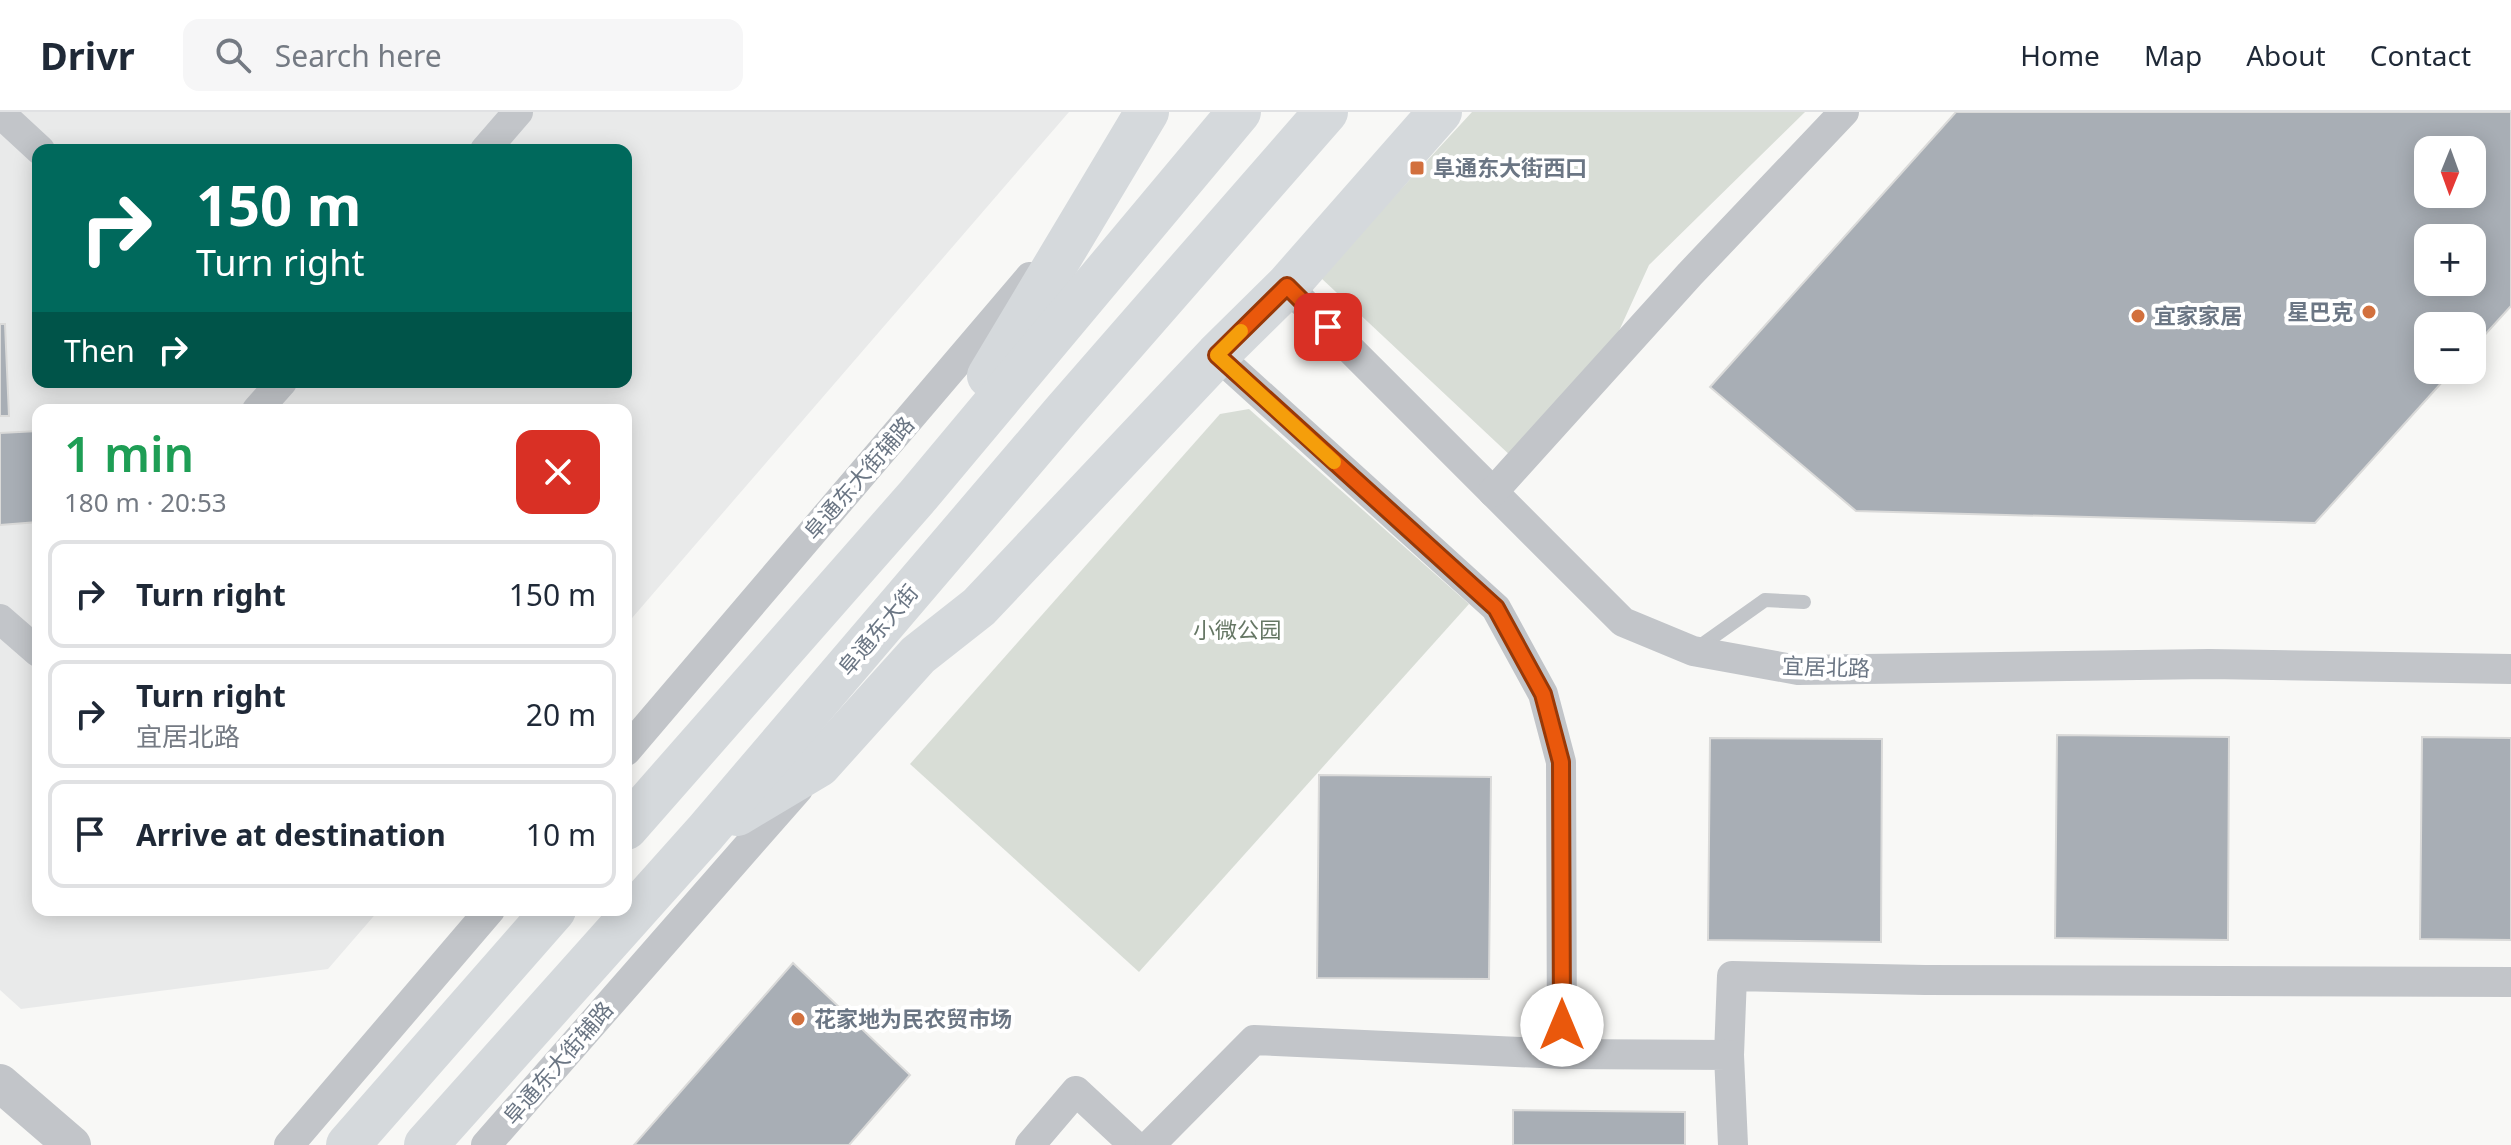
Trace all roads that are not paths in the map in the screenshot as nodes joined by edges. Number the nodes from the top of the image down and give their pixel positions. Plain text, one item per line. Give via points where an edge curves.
1 (518, 112) edge
2 (1147, 112) edge
3 (1239, 112) edge
4 (1326, 112) edge
5 (1440, 112) edge
6 (1844, 112) edge
7 (0, 113) edge
8 (34, 144) edge
9 (490, 144) edge
10 (1092, 206) junction
11 (1287, 286) junction
12 (1217, 355) junction
13 (277, 388) edge
14 (262, 404) edge
15 (1493, 492) junction
16 (916, 498) junction
17 (1804, 602) dead end
18 (0, 619) edge
19 (32, 647) edge
20 (1693, 651) junction
21 (2511, 669) edge
22 (632, 744) edge
23 (819, 765) junction
24 (632, 821) edge
25 (705, 833) junction
26 (632, 915) edge
27 (485, 916) edge
28 (549, 916) edge
29 (631, 916) edge
30 (2511, 982) edge
31 (1562, 1054) junction
32 (1729, 1055) junction
33 (0, 1083) edge
34 (72, 1145) edge
35 (289, 1145) edge
36 (348, 1145) edge
37 (426, 1145) edge
38 (486, 1145) edge
39 (1030, 1145) edge
40 (1134, 1145) edge
41 (1150, 1145) edge
42 (1733, 1145) edge

1 - 9 street
2 - 10 main road
3 - 16 main road
4 - 25 main road, 阜通东大街
5 - 11 main road
6 - 15 street
7 - 8 street
10 - 16 main road
10 - 22 street, 阜通东大街辅路
11 - 12 main road
11 - 15 street, 宜居北路
12 - 23 main road via 979,607 918,655
12 - 31 street via 1496,608 1543,694 1561,762
13 - 14 street
15 - 20 street, 宜居北路 via 1623,622
16 - 24 main road
17 - 20 lane via 1765,600
18 - 19 street
20 - 21 street, 宜居北路 via 1798,670 2209,664
23 - 25 main road
23 - 38 street, 阜通东大街辅路
25 - 26 main road, 阜通东大街
27 - 35 street
28 - 36 main road
29 - 37 main road, 阜通东大街
30 - 32 street via 1732,976
31 - 32 street
31 - 41 street via 1254,1040
32 - 42 street
33 - 34 street
39 - 40 street via 1076,1091

